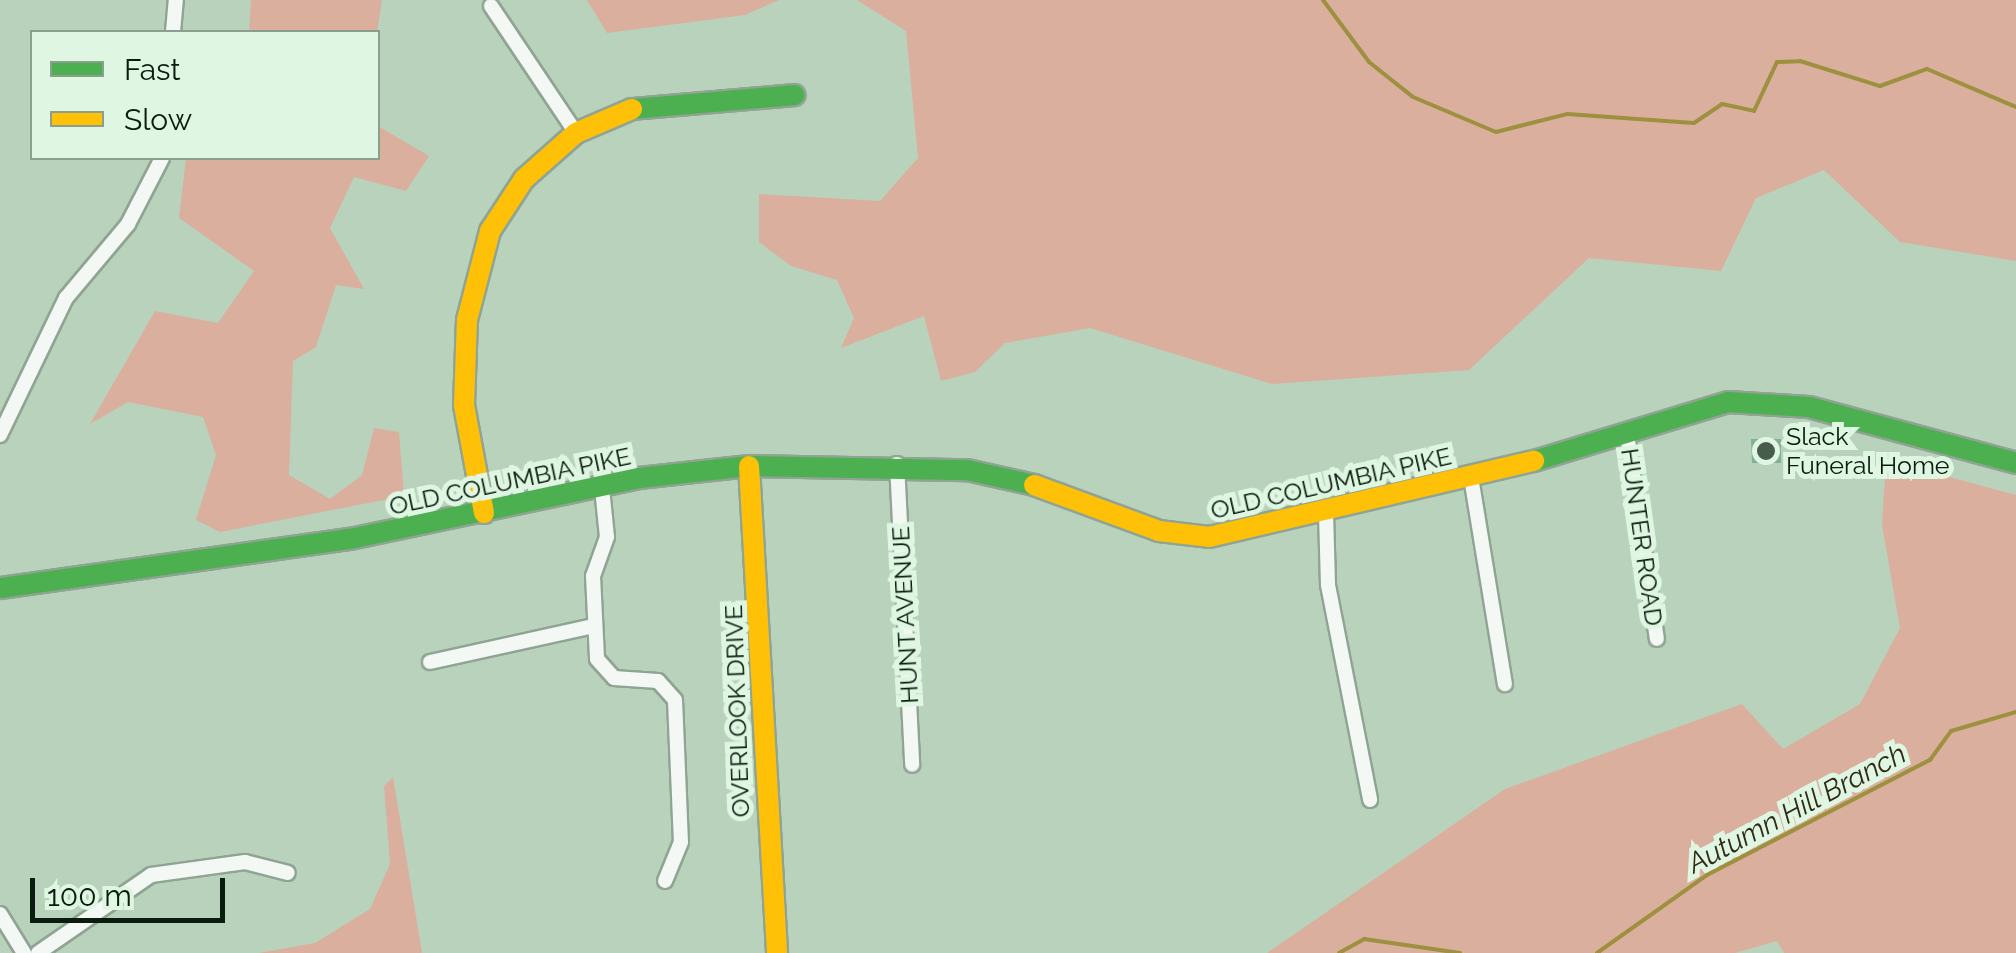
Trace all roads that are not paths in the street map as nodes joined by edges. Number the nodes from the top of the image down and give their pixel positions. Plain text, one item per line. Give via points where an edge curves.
1 (176, 0) edge
2 (491, 6) dead end
3 (173, 30) edge
4 (794, 96) dead end
5 (576, 134) junction
6 (154, 165) edge
7 (1627, 434) junction
8 (0, 435) edge
9 (2016, 463) edge
10 (897, 464) junction
11 (749, 466) junction
12 (1472, 477) junction
13 (602, 488) junction
14 (1326, 513) junction
15 (484, 514) junction
16 (0, 588) edge
17 (594, 626) junction
18 (1657, 640) dead end
19 (430, 662) dead end
20 (1505, 684) dead end
21 (912, 765) dead end
22 (1370, 800) dead end
23 (288, 873) dead end
24 (665, 882) dead end
25 (0, 914) edge
26 (24, 953) edge
27 (38, 953) edge
28 (776, 953) edge

1 - 3 street
2 - 5 street
4 - 5 street via 660,102
5 - 15 street via 505,205 472,290 464,405
6 - 8 street via 128,224 60,307
7 - 9 street, OLD COLUMBIA PIKE via 1728,402 1780,401
7 - 12 street, OLD COLUMBIA PIKE
7 - 18 street, HUNTER ROAD
10 - 11 street, OLD COLUMBIA PIKE
10 - 14 street, OLD COLUMBIA PIKE via 1014,479 1185,537
10 - 21 street, HUNT AVENUE
11 - 13 street, OLD COLUMBIA PIKE
11 - 28 street, OVERLOOK DRIVE
12 - 14 street, OLD COLUMBIA PIKE
12 - 20 street
13 - 15 street, OLD COLUMBIA PIKE
13 - 17 street via 607,537 594,576
14 - 22 street via 1328,584
15 - 16 street, OLD COLUMBIA PIKE
17 - 19 street
17 - 24 street via 600,666 614,678 658,680 674,700 681,842
23 - 27 street via 245,862 150,875
25 - 26 street

